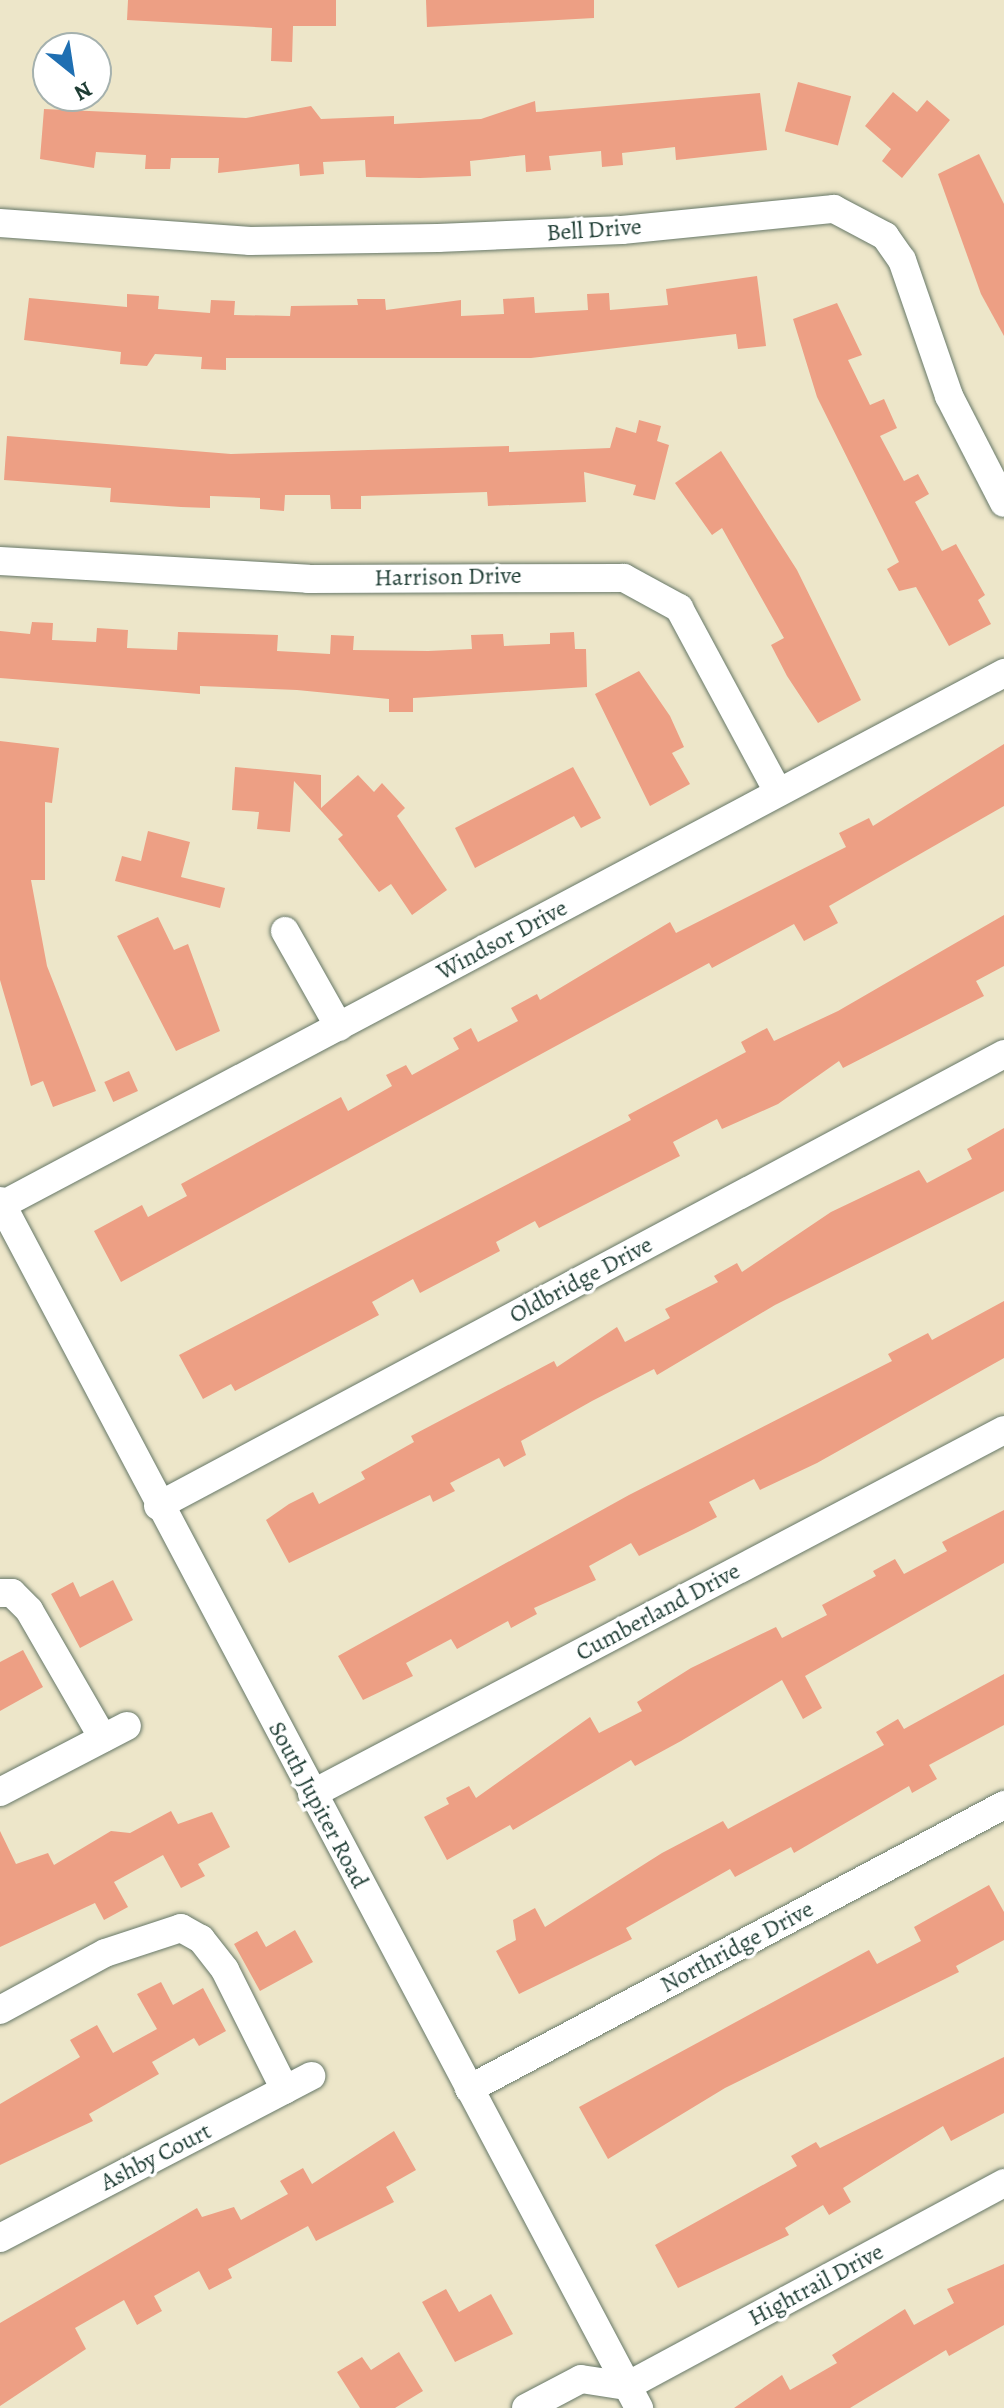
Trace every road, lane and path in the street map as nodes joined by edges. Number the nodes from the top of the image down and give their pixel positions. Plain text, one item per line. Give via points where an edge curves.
1 (0, 223) edge
2 (1004, 503) edge
3 (0, 561) edge
4 (1004, 673) edge
5 (778, 792) junction
6 (285, 931) dead end
7 (339, 1027) junction
8 (1004, 1054) edge
9 (1, 1204) edge
10 (1004, 1430) edge
11 (158, 1506) junction
12 (0, 1593) edge
13 (0, 1792) edge
14 (312, 1794) junction
15 (1004, 1805) edge
16 (0, 2010) edge
17 (311, 2076) dead end
18 (469, 2089) junction
19 (285, 2090) junction
20 (1004, 2183) edge
21 (0, 2238) edge
22 (628, 2401) edge
23 (526, 2408) edge

1 - 2 street, Bell Drive via 250,241 438,238 622,230 834,209 885,236 902,260 949,396
3 - 5 street, Harrison Drive via 308,579 624,578 679,608
4 - 5 street, Windsor Drive
5 - 7 street, Windsor Drive
6 - 7 street
7 - 9 street, Windsor Drive
8 - 11 street, Oldbridge Drive
9 - 11 street, South Jupiter Road
10 - 14 street, Cumberland Drive
11 - 14 street, South Jupiter Road
12 - 13 street via 12,1593 29,1610 115,1732
14 - 18 street, South Jupiter Road
15 - 18 street, Northridge Drive
16 - 19 street via 105,1953 181,1928 201,1939 225,1970
17 - 19 street, Ashby Court
18 - 22 street, South Jupiter Road
19 - 21 street, Ashby Court
20 - 22 street, Hightrail Drive
22 - 23 street via 581,2379

